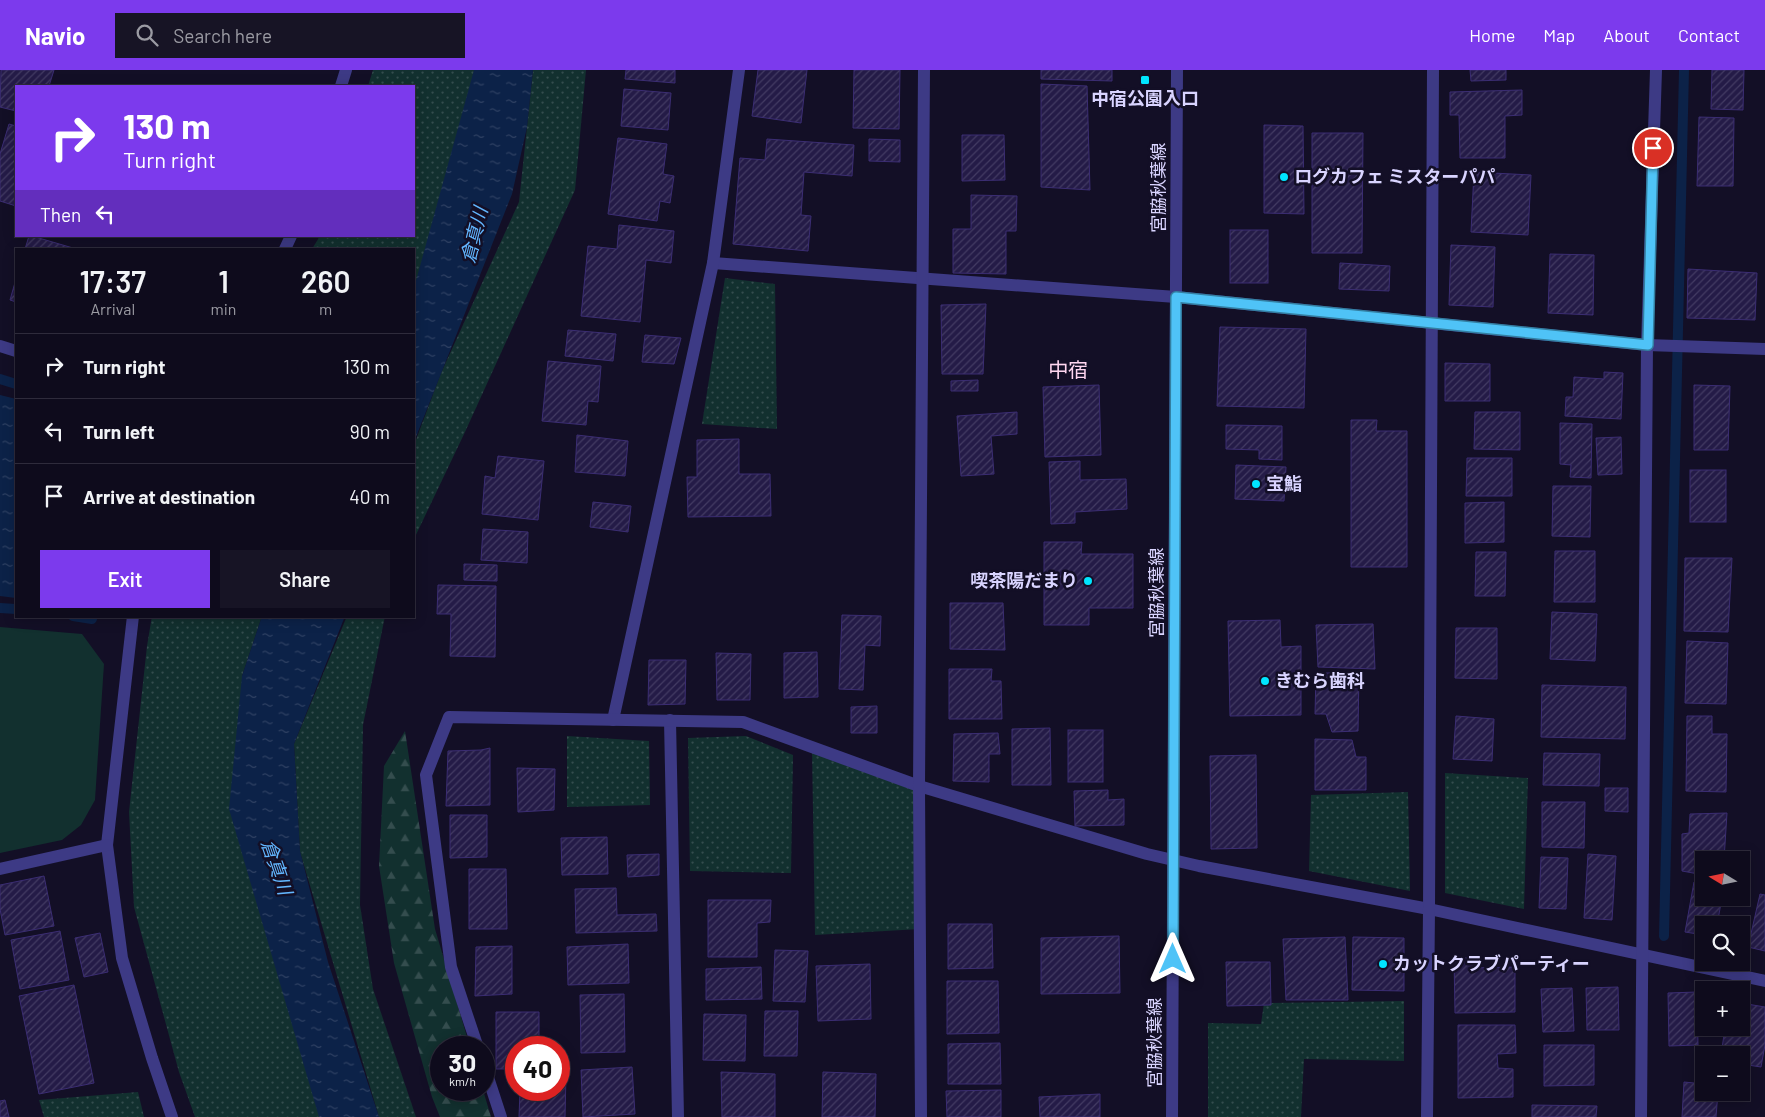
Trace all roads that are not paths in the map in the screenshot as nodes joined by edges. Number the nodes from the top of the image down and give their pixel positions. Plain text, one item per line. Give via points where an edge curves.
1 (739, 70) edge
2 (924, 70) edge
3 (1178, 70) edge
4 (1432, 70) edge
5 (1656, 70) edge
6 (343, 71) edge
7 (342, 85) edge
8 (713, 264) junction
9 (922, 278) junction
10 (1176, 297) junction
11 (1432, 322) junction
12 (1653, 345) junction
13 (0, 346) edge
14 (1765, 349) edge
15 (15, 351) edge
16 (133, 618) edge
17 (613, 720) junction
18 (670, 720) junction
19 (919, 786) junction
20 (107, 845) junction
21 (1173, 860) junction
22 (0, 868) edge
23 (1429, 909) junction
24 (1643, 956) junction
25 (1765, 981) edge
26 (474, 1036) edge
27 (495, 1099) edge
28 (172, 1117) edge
29 (501, 1117) edge
30 (678, 1117) edge
31 (921, 1117) edge
32 (1172, 1117) edge
33 (1427, 1117) edge
34 (1641, 1117) edge

1 - 8 street
2 - 9 street
3 - 10 street, 宮脇秋葉線
4 - 11 street
5 - 12 street
6 - 7 street
8 - 9 street
8 - 17 street
9 - 10 street
9 - 19 street
10 - 11 street
10 - 21 street, 宮脇秋葉線
11 - 12 street
11 - 23 street
12 - 14 street
12 - 24 street
13 - 15 street
16 - 20 street
17 - 18 street
17 - 26 street via 450,717 426,775 451,966
18 - 19 street via 743,722
18 - 30 street
19 - 21 street
19 - 31 street
20 - 22 street
20 - 28 street via 122,958
21 - 23 street
21 - 32 street, 宮脇秋葉線
23 - 24 street
23 - 33 street
24 - 25 street
24 - 34 street
27 - 29 street

